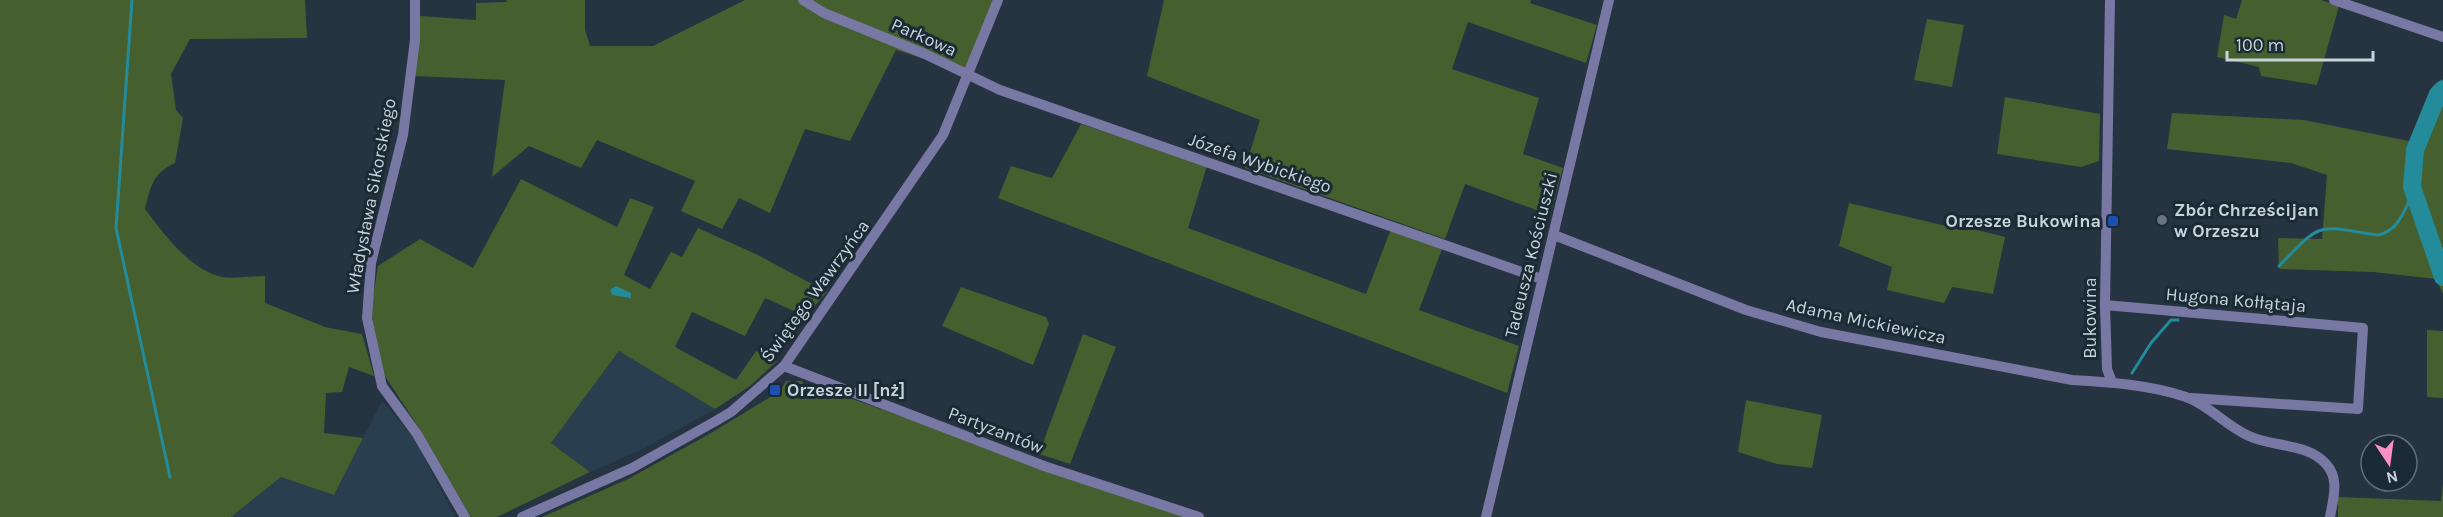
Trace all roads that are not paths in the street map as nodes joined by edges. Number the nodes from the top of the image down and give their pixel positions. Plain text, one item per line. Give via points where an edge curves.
1 (415, 0) edge
2 (803, 0) edge
3 (998, 0) edge
4 (1609, 0) edge
5 (2110, 0) edge
6 (2334, 0) edge
7 (2443, 38) edge
8 (968, 75) junction
9 (1554, 235) junction
10 (1542, 279) junction
11 (2105, 305) junction
12 (784, 366) junction
13 (2112, 382) junction
14 (2187, 397) junction
15 (465, 517) edge
16 (522, 517) edge
17 (1199, 517) edge
18 (1486, 517) edge
19 (2330, 517) edge

1 - 15 street, Władysława Sikorskiego via 415,40 403,135 371,264 367,318 382,386 417,434
2 - 8 street, Parkowa via 824,13
3 - 8 street, Świętego Wawrzyńca
4 - 9 street, Tadeusza Kościuszki
5 - 11 street, Bukowina
6 - 7 street
8 - 10 street, Józefa Wybickiego via 1000,90
8 - 12 street, Świętego Wawrzyńca via 943,135
9 - 10 street, Tadeusza Kościuszki
9 - 13 street, Adama Mickiewicza via 1746,310 1821,332 2072,380
10 - 18 street, Tadeusza Kościuszki
11 - 13 street, Bukowina via 2106,369
11 - 14 street, Hugona Kołłątaja via 2363,328 2358,409
12 - 16 street, Świętego Wawrzyńca via 714,422 632,468
12 - 17 street, Partyzantów via 1044,466
13 - 14 street, Bukowina
14 - 19 street, Bukowina via 2248,436 2319,458 2334,480

